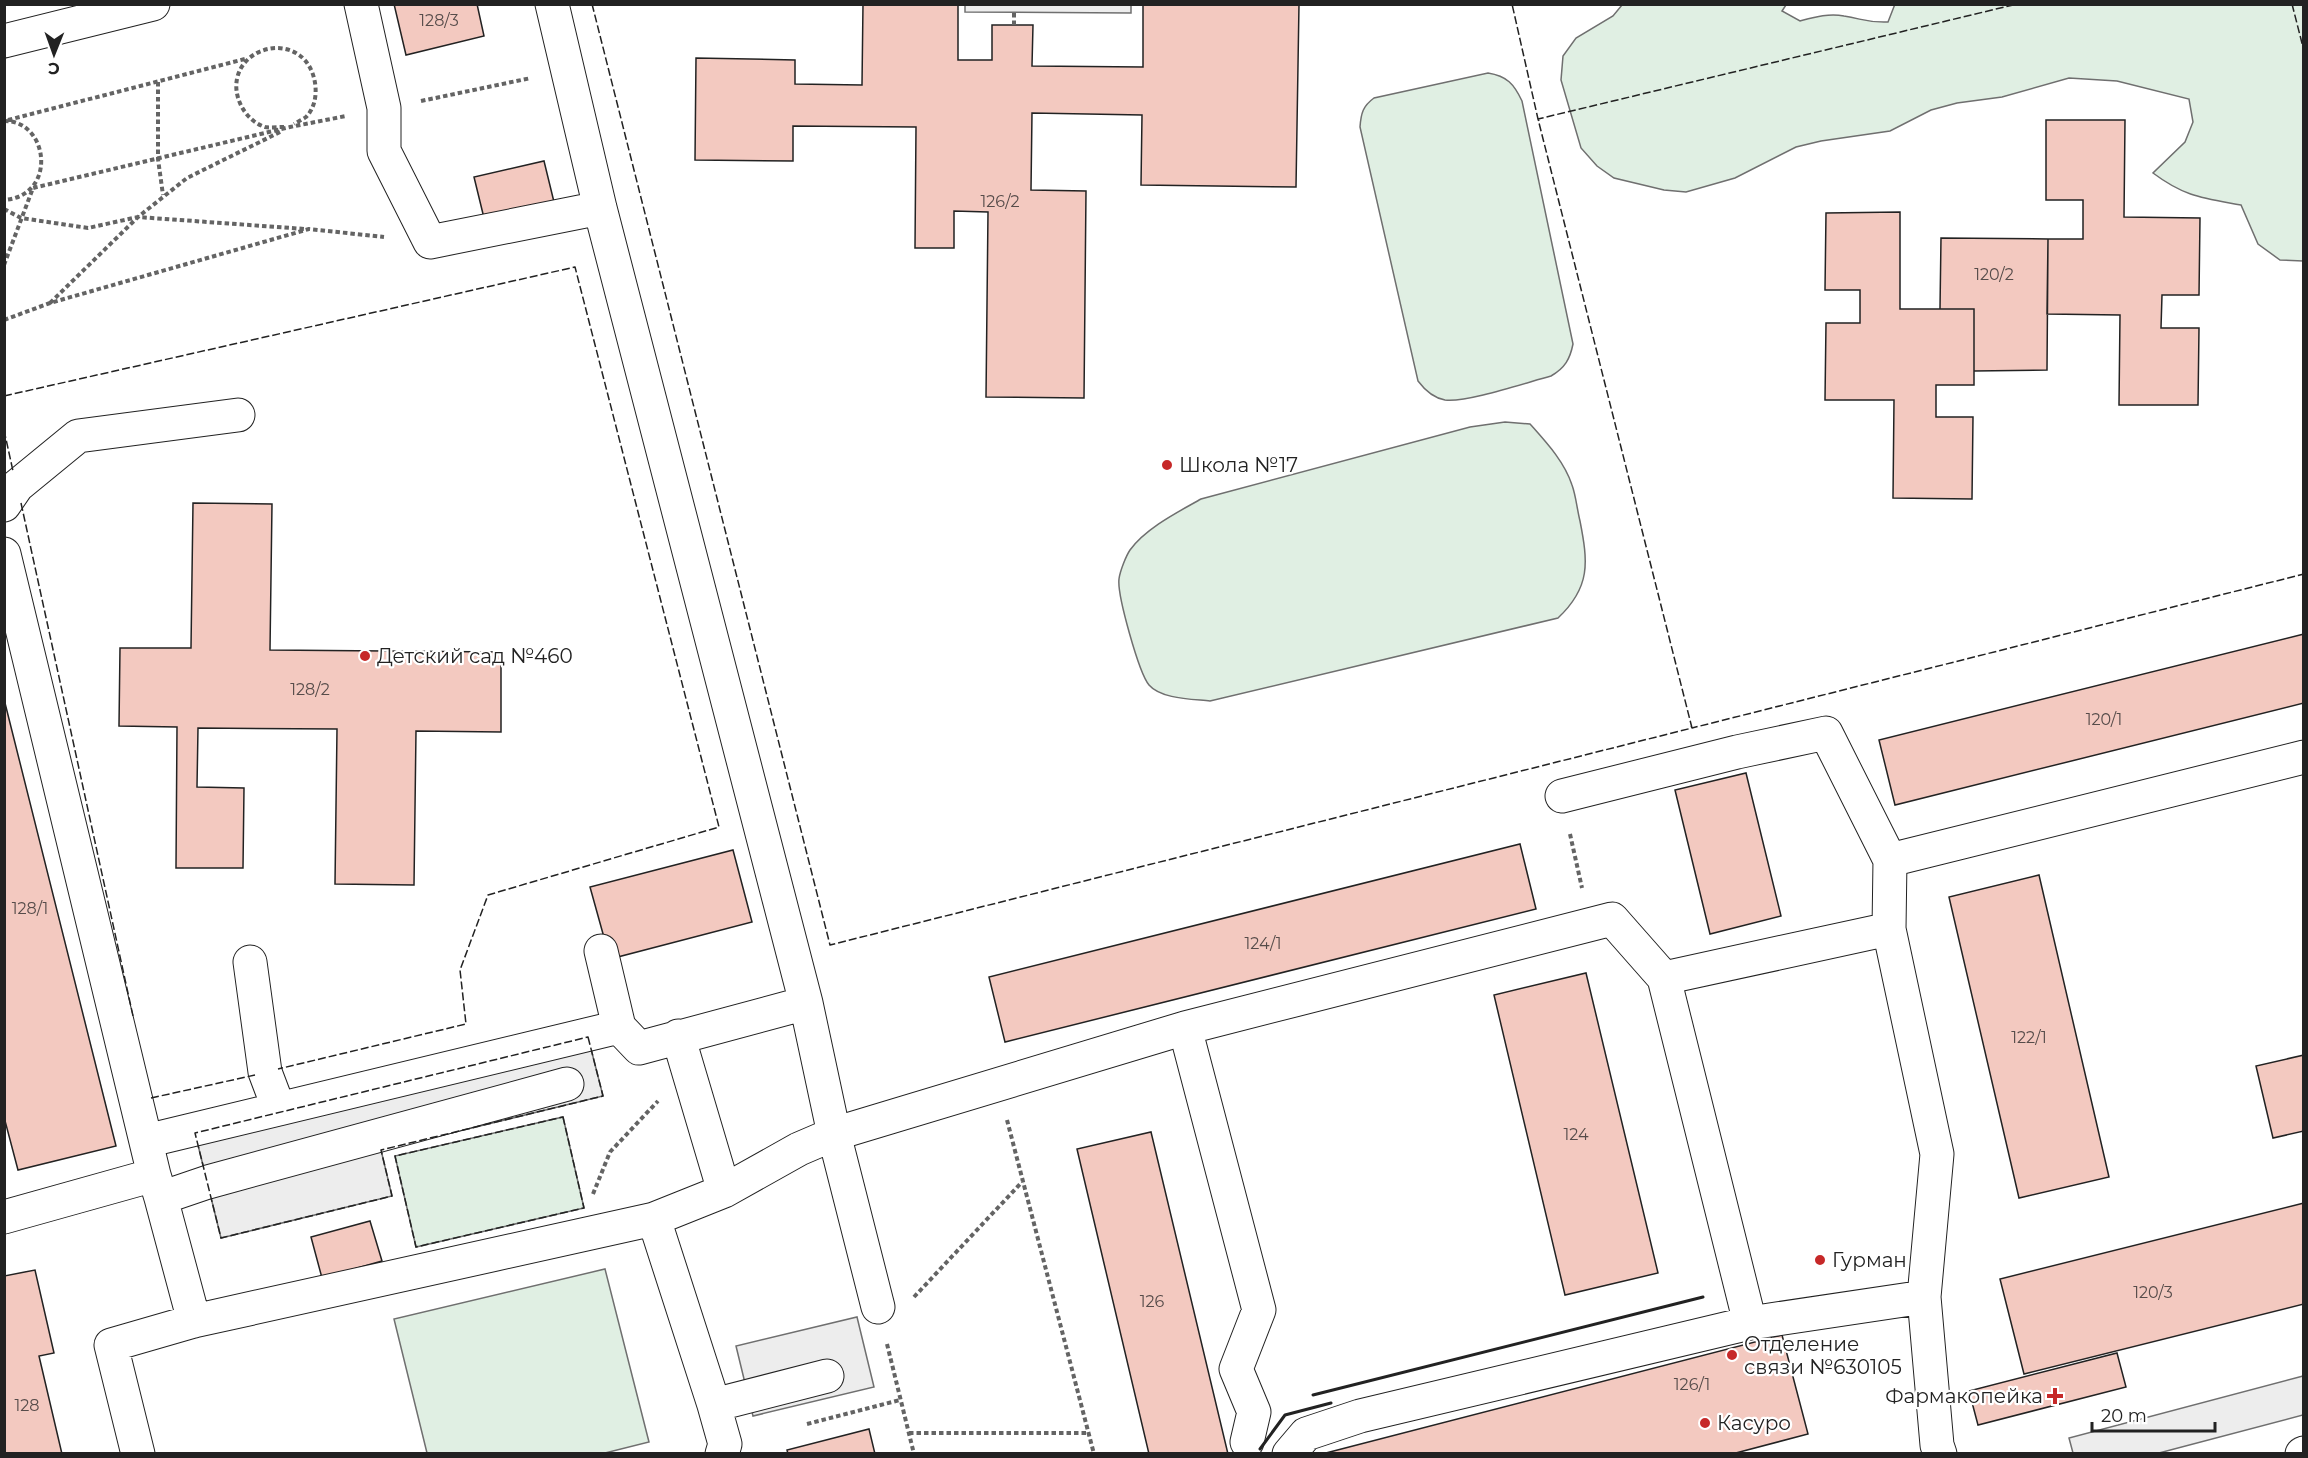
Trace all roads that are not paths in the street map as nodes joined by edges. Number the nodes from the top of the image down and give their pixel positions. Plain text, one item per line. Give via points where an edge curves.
1 (153, 4) edge
2 (361, 4) edge
3 (552, 4) edge
4 (4, 42) edge
5 (600, 208) junction
6 (237, 415) dead end
7 (4, 505) edge
8 (4, 554) edge
9 (2304, 757) edge
10 (1562, 796) road end
11 (1890, 860) junction
12 (1889, 929) junction
13 (601, 951) dead end
14 (250, 963) dead end
15 (1664, 978) junction
16 (806, 1003) junction
17 (619, 1027) junction
18 (1185, 1028) junction
19 (678, 1036) junction
20 (567, 1084) dead end
21 (279, 1109) junction
22 (834, 1134) junction
23 (146, 1141) junction
24 (158, 1187) junction
25 (724, 1191) junction
26 (4, 1217) edge
27 (654, 1219) junction
28 (1924, 1297) junction
29 (893, 1305) road end
30 (194, 1321) junction
31 (1750, 1323) junction
32 (827, 1376) dead end
33 (714, 1405) junction
34 (1247, 1442) dead end
35 (138, 1454) edge
36 (722, 1454) edge
37 (1289, 1454) edge
38 (1940, 1454) edge

1 - 4 lane
2 - 5 lane via 384,108 384,151 430,242
3 - 5 lane
5 - 16 lane
6 - 7 lane via 78,436 17,486
8 - 23 lane
9 - 11 lane
10 - 11 lane via 1826,733
11 - 12 lane
12 - 15 lane
12 - 28 lane via 1937,1154
13 - 17 lane
14 - 21 lane via 265,1072
15 - 18 lane via 1612,919
15 - 31 lane
16 - 19 lane
16 - 22 lane
17 - 19 lane via 639,1048
17 - 21 lane
18 - 22 lane
18 - 34 lane via 1259,1310 1236,1369 1254,1412
19 - 25 lane
20 - 24 lane via 208,1182
21 - 23 lane
22 - 25 lane
22 - 29 lane
23 - 24 lane
24 - 26 lane
24 - 30 lane
25 - 27 lane
27 - 30 lane
27 - 33 lane
28 - 31 lane
28 - 38 lane via 1936,1445
30 - 35 lane via 111,1345
31 - 37 lane via 1360,1416 1306,1434
32 - 33 lane
33 - 36 lane via 725,1444

